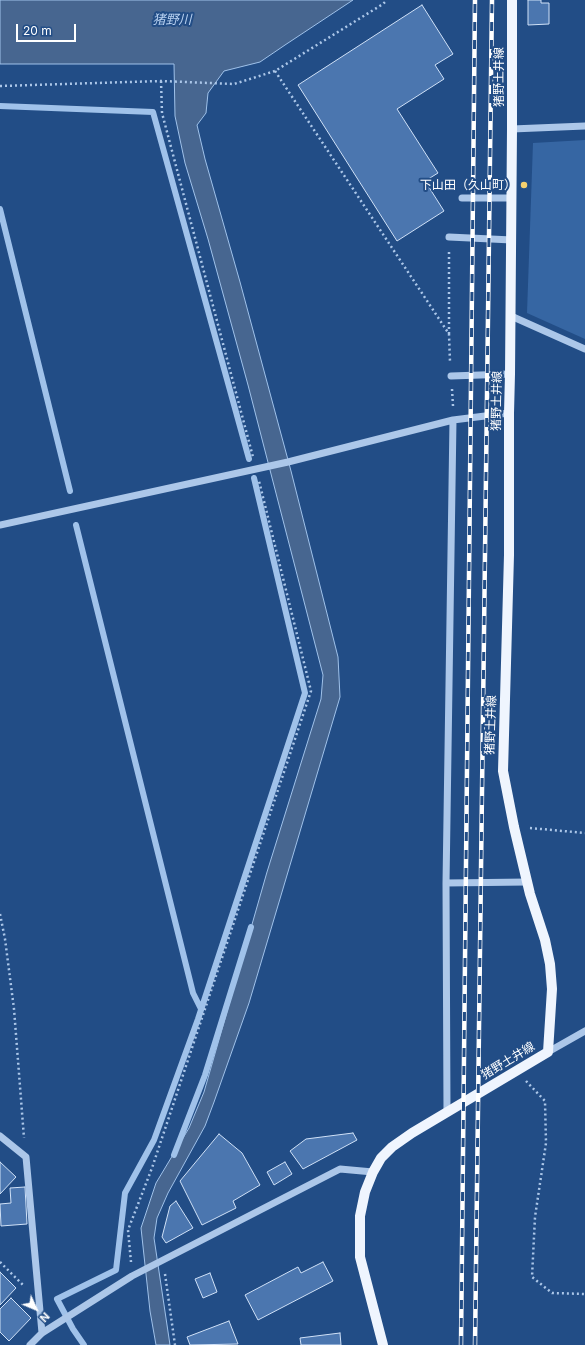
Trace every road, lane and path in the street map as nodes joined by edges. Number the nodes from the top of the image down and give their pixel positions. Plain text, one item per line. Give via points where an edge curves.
1 (387, 0) edge
2 (512, 0) edge
3 (275, 71) junction
4 (162, 81) junction
5 (0, 86) edge
6 (585, 126) edge
7 (512, 129) junction
8 (462, 198) dead end
9 (512, 198) junction
10 (449, 237) joint
11 (512, 240) junction
12 (511, 316) junction
13 (449, 334) junction
14 (585, 349) edge
15 (510, 374) junction
16 (451, 376) junction
17 (509, 412) junction
18 (453, 420) junction
19 (256, 469) junction
20 (0, 525) edge
21 (514, 827) junction
22 (585, 833) edge
23 (527, 882) junction
24 (446, 883) junction
25 (0, 914) edge
26 (585, 1031) edge
27 (548, 1052) junction
28 (516, 1071) junction
29 (448, 1112) junction
30 (0, 1136) edge
31 (26, 1157) junction
32 (373, 1172) junction
33 (162, 1261) junction
34 (0, 1262) edge
35 (132, 1276) junction
36 (585, 1294) edge
37 (39, 1302) junction
38 (42, 1332) junction
39 (30, 1345) edge
40 (176, 1345) edge
41 (382, 1345) edge

1 - 3 path
2 - 7 main road, 猪野土井線
3 - 4 path via 234,84
3 - 13 path
4 - 5 path
4 - 19 path via 162,113
6 - 7 street
7 - 9 main road, 猪野土井線
8 - 9 street
9 - 11 main road, 猪野土井線
10 - 11 street
10 - 13 path
11 - 12 main road, 猪野土井線
12 - 14 street
12 - 15 main road, 猪野土井線
13 - 16 path
15 - 16 street
15 - 17 main road, 猪野土井線
16 - 18 path
17 - 18 street
17 - 21 main road, 猪野土井線 via 509,555 503,771
18 - 19 street
18 - 24 street
19 - 20 street
19 - 35 path via 311,691 152,1168 128,1230
21 - 22 path
21 - 23 main road, 猪野土井線
23 - 24 street
23 - 27 main road, 猪野土井線 via 550,964 552,988
24 - 29 street
25 - 31 path via 6,939 14,1009
26 - 27 street
27 - 28 main road, 猪野土井線
28 - 29 main road, 猪野土井線
28 - 36 path via 545,1101 546,1143 535,1217 532,1277 552,1293
29 - 32 main road, 猪野土井線 via 392,1147
30 - 31 street
31 - 37 street
32 - 33 street via 340,1169
32 - 41 main road, 猪野土井線 via 365,1192 360,1216 360,1257
33 - 35 street
33 - 40 path
34 - 37 path
35 - 38 street
37 - 38 street
38 - 39 street

